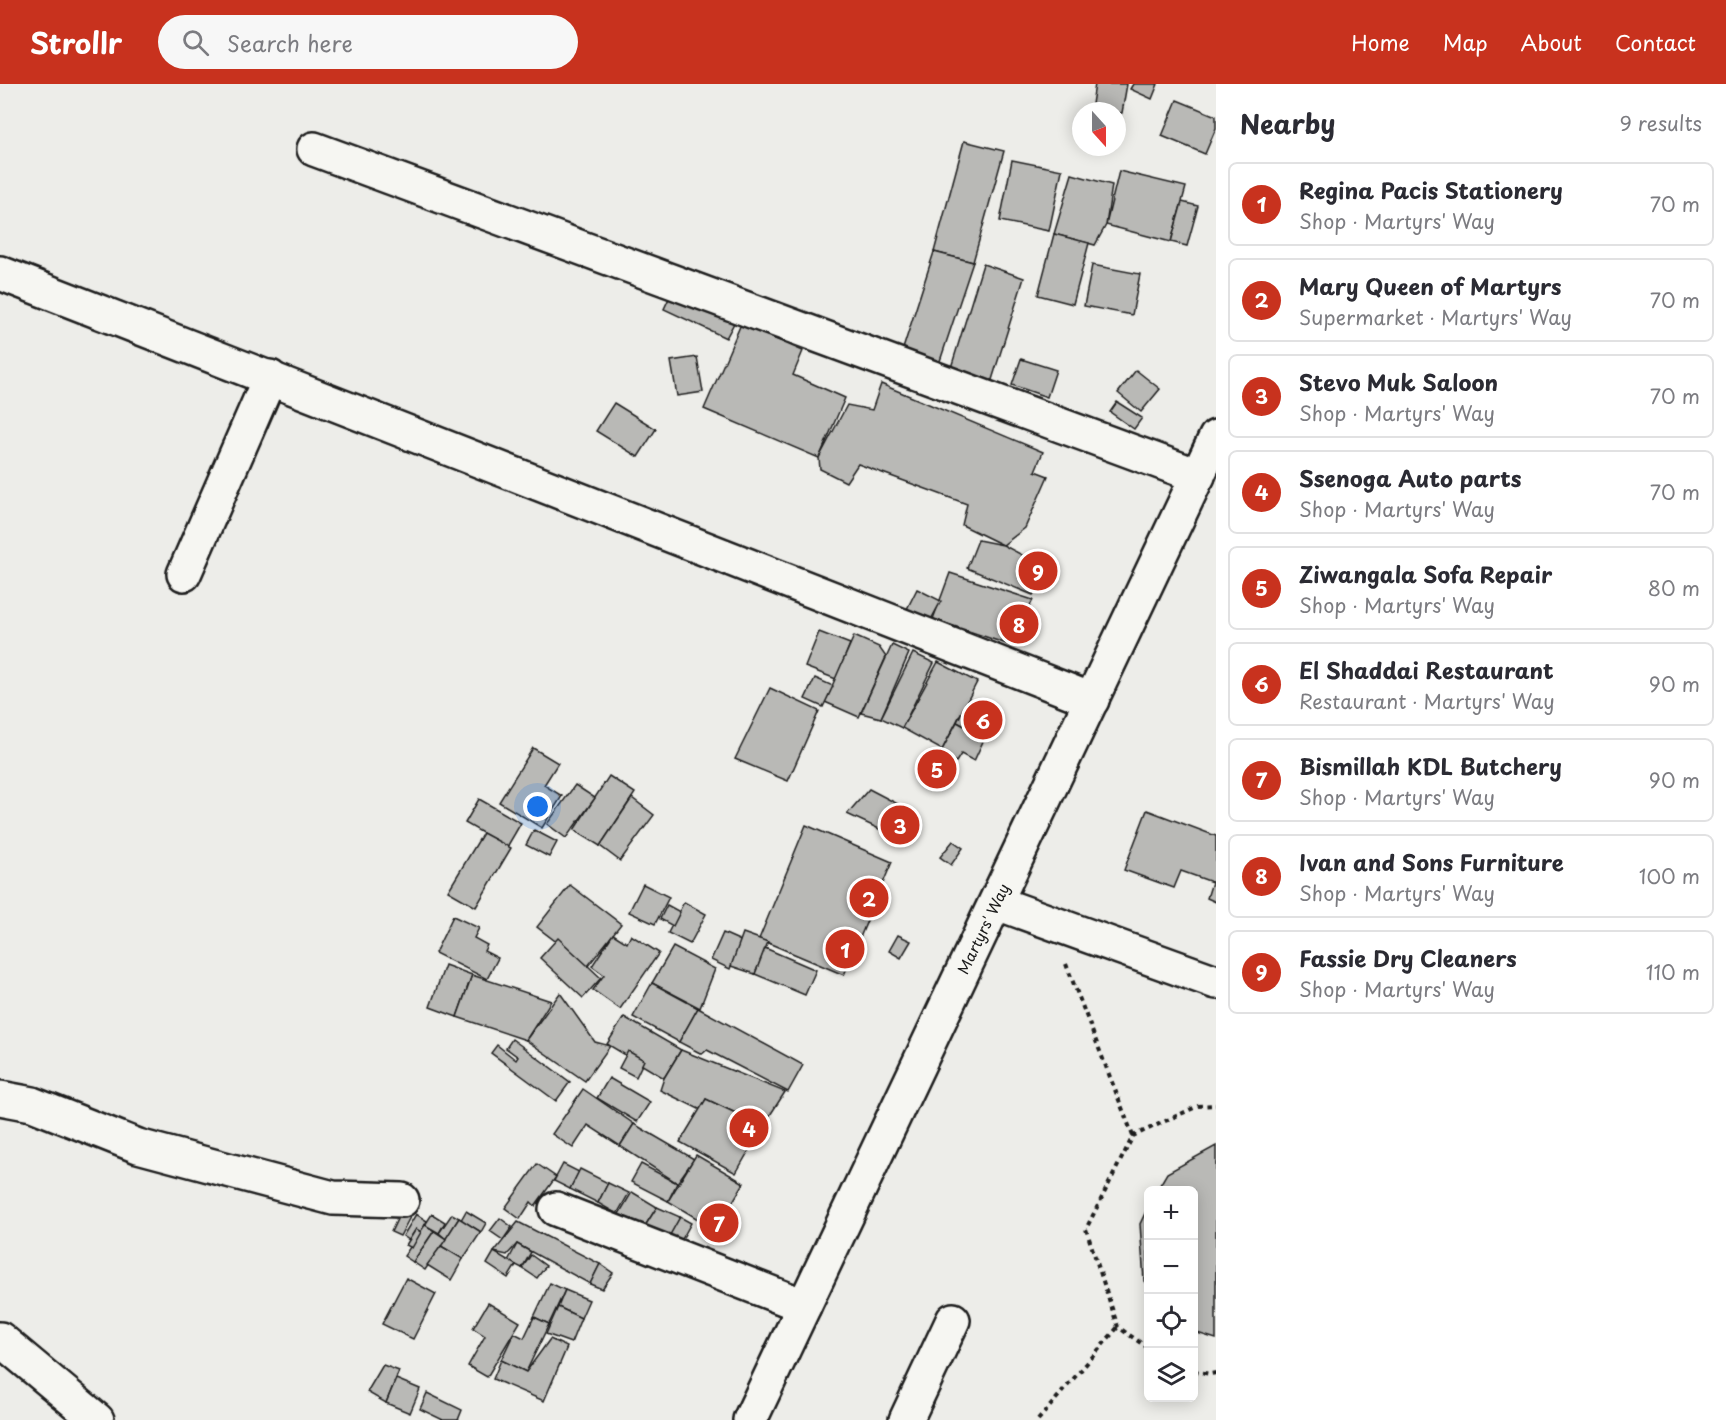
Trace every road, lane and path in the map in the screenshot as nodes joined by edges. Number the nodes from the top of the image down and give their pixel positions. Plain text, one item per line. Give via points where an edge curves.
1 (315, 149) dead end
2 (0, 273) edge
3 (270, 377) junction
4 (1216, 437) edge
5 (1198, 476) junction
6 (184, 574) dead end
7 (1092, 700) junction
8 (997, 903) junction
9 (1050, 922) junction
10 (1216, 982) edge
11 (0, 1098) edge
12 (1216, 1105) edge
13 (1133, 1136) junction
14 (402, 1200) dead end
15 (555, 1209) dead end
16 (804, 1306) junction
17 (953, 1320) dead end
18 (1118, 1327) junction
19 (0, 1339) edge
20 (1144, 1345) edge
21 (1198, 1372) edge
22 (1216, 1373) edge
23 (98, 1420) edge
24 (750, 1420) edge
25 (906, 1420) edge
26 (1038, 1420) edge

1 - 5 street
2 - 3 street
3 - 6 street
3 - 7 street
4 - 5 street, Martyrs' Way
5 - 7 street, Martyrs' Way
7 - 8 street, Martyrs' Way
8 - 9 street
8 - 16 street, Martyrs' Way
9 - 10 street
9 - 13 path
11 - 14 street via 32,1104 138,1146 333,1198
12 - 13 path via 1198,1106
13 - 18 path via 1086,1229
15 - 16 street
16 - 24 street, Martyrs' Way
17 - 25 street
18 - 20 path
18 - 26 path
19 - 23 street
21 - 22 path

